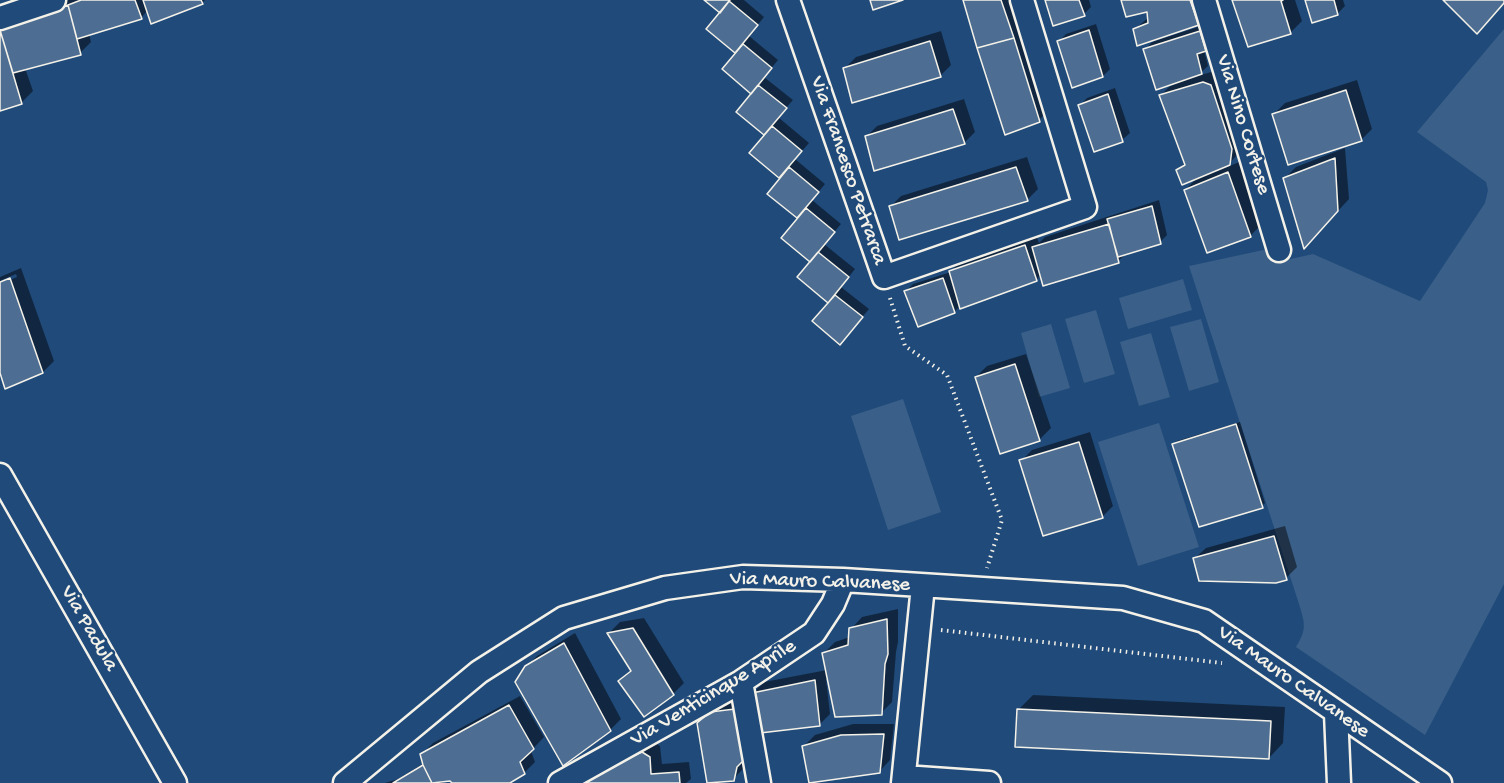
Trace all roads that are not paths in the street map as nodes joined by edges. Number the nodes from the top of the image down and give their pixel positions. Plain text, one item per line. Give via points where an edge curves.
1 (54, 0) edge
2 (788, 0) edge
3 (1022, 0) edge
4 (1204, 0) edge
5 (0, 18) edge
6 (1280, 250) dead end
7 (0, 475) edge
8 (843, 580) junction
9 (923, 586) junction
10 (741, 682) junction
11 (1336, 713) junction
12 (903, 780) edge
13 (175, 783) edge
14 (345, 783) edge
15 (560, 783) edge
16 (759, 783) edge
17 (989, 783) edge
18 (1339, 783) edge
19 (1440, 783) edge

1 - 5 street
2 - 3 street, Via Francesco Petrarca via 884,277 1085,207
4 - 6 street, Via Nino Cortese
7 - 13 street, Via Padula
8 - 9 street, Via Mauro Calvanese
8 - 10 street, Via Venticinque Aprile via 814,633
8 - 14 street, Via Mauro Calvanese via 732,578 665,588 564,618 479,672
9 - 11 street, Via Mauro Calvanese via 1123,598 1204,621
9 - 12 street, Via Mauro Calvanese
10 - 15 street, Via Venticinque Aprile
10 - 16 street
11 - 18 street
11 - 19 street, Via Mauro Calvanese
12 - 17 street, Via Mauro Calvanese

